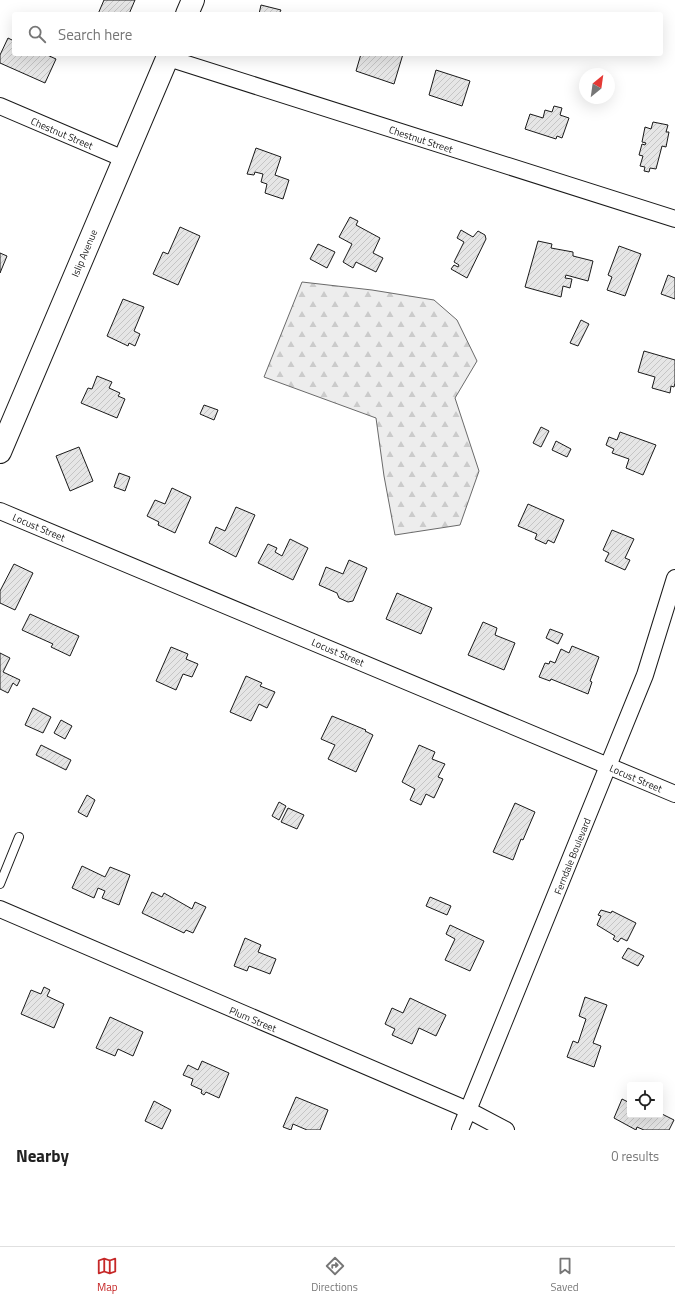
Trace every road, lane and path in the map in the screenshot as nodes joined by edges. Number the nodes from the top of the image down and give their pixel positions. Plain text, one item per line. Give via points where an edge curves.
1 (193, 0) edge
2 (188, 12) edge
3 (168, 56) edge
4 (0, 106) edge
5 (124, 159) junction
6 (675, 219) edge
7 (0, 452) edge
8 (0, 510) edge
9 (675, 578) edge
10 (609, 766) junction
11 (675, 794) edge
12 (18, 837) dead end
13 (1, 878) edge
14 (0, 910) edge
15 (468, 1110) junction
16 (460, 1130) edge
17 (506, 1130) edge

1 - 2 main road
3 - 5 main road, Islip Avenue
3 - 6 street, Chestnut Street
4 - 5 street, Chestnut Street
5 - 7 main road, Islip Avenue
8 - 10 street, Locust Street
9 - 10 street, Ferndale Boulevard via 645,676
10 - 11 street, Locust Street
10 - 15 street, Ferndale Boulevard
12 - 13 lane
14 - 15 street, Plum Street
15 - 16 street, Ferndale Boulevard
15 - 17 street, Plum Street

